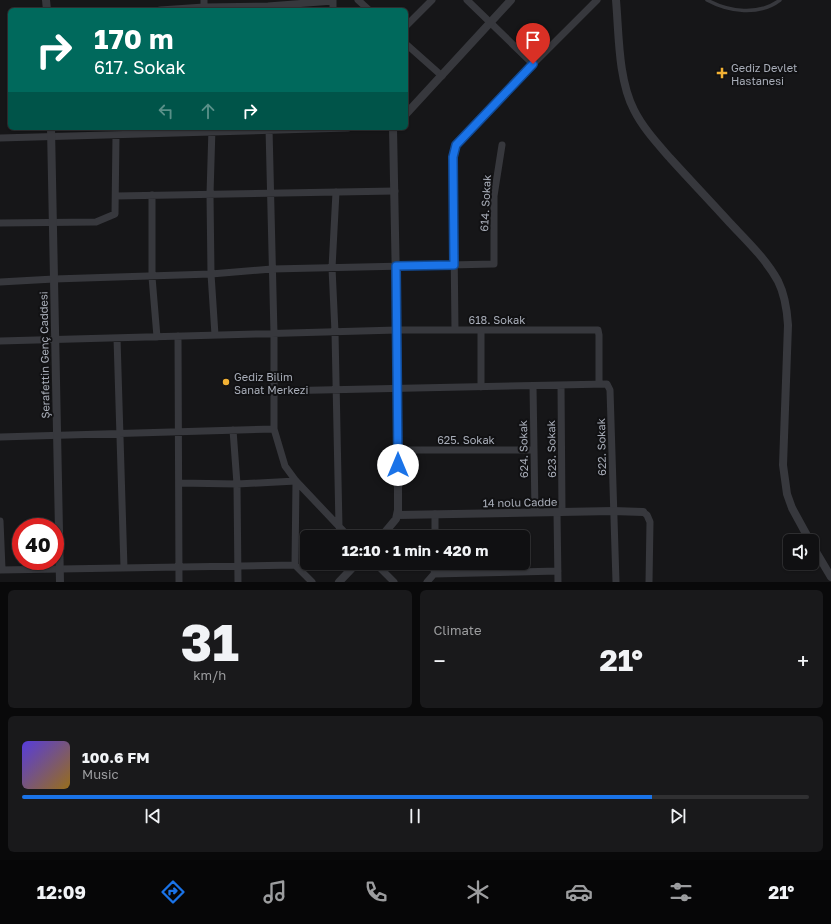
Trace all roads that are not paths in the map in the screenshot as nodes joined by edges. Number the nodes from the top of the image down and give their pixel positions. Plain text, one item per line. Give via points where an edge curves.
1 (333, 0) edge
2 (358, 0) edge
3 (432, 0) edge
4 (467, 0) edge
5 (511, 0) edge
6 (597, 0) edge
7 (616, 0) edge
8 (707, 0) edge
9 (780, 0) edge
10 (268, 5) edge
11 (204, 6) edge
12 (182, 8) edge
13 (367, 8) edge
14 (491, 23) junction
15 (408, 24) edge
16 (408, 46) edge
17 (533, 64) junction
18 (442, 76) junction
19 (408, 112) edge
20 (212, 130) edge
21 (269, 130) edge
22 (394, 130) edge
23 (151, 131) edge
24 (51, 132) edge
25 (116, 135) junction
26 (0, 138) edge
27 (502, 145) dead end
28 (395, 191) junction
29 (336, 192) junction
30 (270, 193) junction
31 (210, 194) junction
32 (152, 195) junction
33 (116, 196) junction
34 (53, 222) junction
35 (0, 223) edge
36 (454, 265) junction
37 (396, 266) junction
38 (332, 268) junction
39 (272, 269) junction
40 (211, 274) junction
41 (152, 277) junction
42 (54, 279) junction
43 (0, 282) edge
44 (397, 330) junction
45 (455, 330) junction
46 (481, 330) junction
47 (598, 330) joint
48 (335, 332) junction
49 (274, 334) junction
50 (215, 335) junction
51 (178, 336) junction
52 (157, 337) junction
53 (117, 338) junction
54 (55, 340) junction
55 (0, 341) edge
56 (603, 384) junction
57 (561, 385) junction
58 (533, 386) junction
59 (481, 387) junction
60 (398, 389) junction
61 (336, 390) junction
62 (274, 391) junction
63 (274, 429) junction
64 (233, 430) junction
65 (178, 432) junction
66 (120, 434) junction
67 (57, 436) junction
68 (0, 438) edge
69 (398, 450) junction
70 (534, 450) junction
71 (296, 481) junction
72 (178, 484) junction
73 (237, 484) junction
74 (613, 511) junction
75 (534, 512) junction
76 (560, 512) junction
77 (643, 512) joint
78 (435, 514) junction
79 (398, 515) junction
80 (59, 518) edge
81 (0, 521) edge
82 (340, 527) junction
83 (343, 530) edge
84 (388, 530) edge
85 (435, 530) edge
86 (806, 534) edge
87 (1, 556) edge
88 (819, 557) edge
89 (295, 565) junction
90 (237, 566) junction
91 (179, 567) junction
92 (124, 568) junction
93 (64, 569) edge
94 (1, 570) edge
95 (12, 570) edge
96 (60, 570) edge
97 (350, 570) edge
98 (382, 570) edge
99 (434, 570) edge
100 (558, 571) junction
101 (434, 574) junction
102 (831, 578) edge
103 (60, 582) edge
104 (179, 582) edge
105 (238, 582) edge
106 (312, 582) edge
107 (339, 582) edge
108 (394, 582) edge
109 (427, 582) edge
110 (558, 582) edge
111 (616, 582) edge
112 (649, 582) edge

1 - 10 street
2 - 13 street
3 - 15 street
4 - 14 street
5 - 14 street
6 - 17 street
7 - 86 street via 622,68 628,97 642,125 761,257 778,282 784,297 788,325 783,465 787,494
8 - 9 lane via 723,7 750,10 763,9
10 - 11 street
11 - 12 street
14 - 17 street
14 - 18 street
16 - 18 street
17 - 36 street via 454,150
18 - 19 street
20 - 23 street
20 - 31 street
21 - 30 street
22 - 28 street
23 - 25 street
24 - 25 street
24 - 26 street
24 - 34 street, Şerafettin Genç Caddesi
25 - 33 street
27 - 36 street, 614. Sokak via 494,196 494,264
28 - 29 street
28 - 37 street
29 - 30 street
29 - 38 street
30 - 31 street
30 - 39 street
31 - 32 street
31 - 40 street
32 - 33 street
32 - 41 street
33 - 34 street via 115,214 96,222
34 - 35 street
34 - 42 street, Şerafettin Genç Caddesi
36 - 37 street
36 - 45 street
37 - 38 street
37 - 44 street
38 - 39 street
38 - 48 street
39 - 40 street
39 - 49 street
40 - 41 street
40 - 50 street
41 - 42 street
41 - 52 street
42 - 43 street
42 - 54 street, Şerafettin Genç Caddesi
44 - 45 street, 618. Sokak
44 - 48 street, 618. Sokak
44 - 60 street
45 - 46 street, 618. Sokak
46 - 47 street, 618. Sokak
46 - 59 street
47 - 56 street, 622. Sokak
48 - 49 street, 618. Sokak
48 - 61 street
49 - 50 street, 618. Sokak
49 - 62 street
50 - 51 street, 618. Sokak
51 - 52 street, 618. Sokak
51 - 65 street
52 - 53 street, 618. Sokak
53 - 54 street, 618. Sokak
53 - 66 street
54 - 55 street, 618. Sokak
54 - 67 street, Şerafettin Genç Caddesi
56 - 57 street
56 - 74 street, 622. Sokak via 610,390
57 - 58 street
57 - 76 street, 623. Sokak
58 - 59 street
58 - 70 street, 624. Sokak
59 - 60 street
60 - 61 street
60 - 69 street
61 - 62 street
61 - 82 street
62 - 63 street
63 - 64 street
63 - 71 street via 285,466
64 - 65 street
64 - 73 street
65 - 66 street
65 - 72 street
66 - 67 street
66 - 92 street
67 - 68 street
67 - 80 street, Şerafettin Genç Caddesi
69 - 70 street, 625. Sokak
69 - 79 street
70 - 75 street, 624. Sokak
71 - 73 street
71 - 82 street
71 - 89 street
72 - 73 street
72 - 91 street
73 - 90 street
74 - 76 street, 14 nolu Cadde
74 - 77 street, 14 nolu Cadde
74 - 111 street, 622. Sokak
75 - 76 street, 14 nolu Cadde
75 - 78 street, 14 nolu Cadde
76 - 100 street, 623. Sokak
77 - 112 street via 650,522
78 - 79 street, 14 nolu Cadde
78 - 85 street
79 - 84 street
81 - 87 street
82 - 83 street
87 - 94 street
88 - 102 street
89 - 90 street
89 - 106 street
90 - 91 street
90 - 105 street
91 - 92 street
91 - 104 street
92 - 93 street
94 - 95 street
96 - 103 street, Şerafettin Genç Caddesi
97 - 107 street
98 - 108 street
99 - 101 street
100 - 101 street
100 - 110 street, 623. Sokak
101 - 109 street

